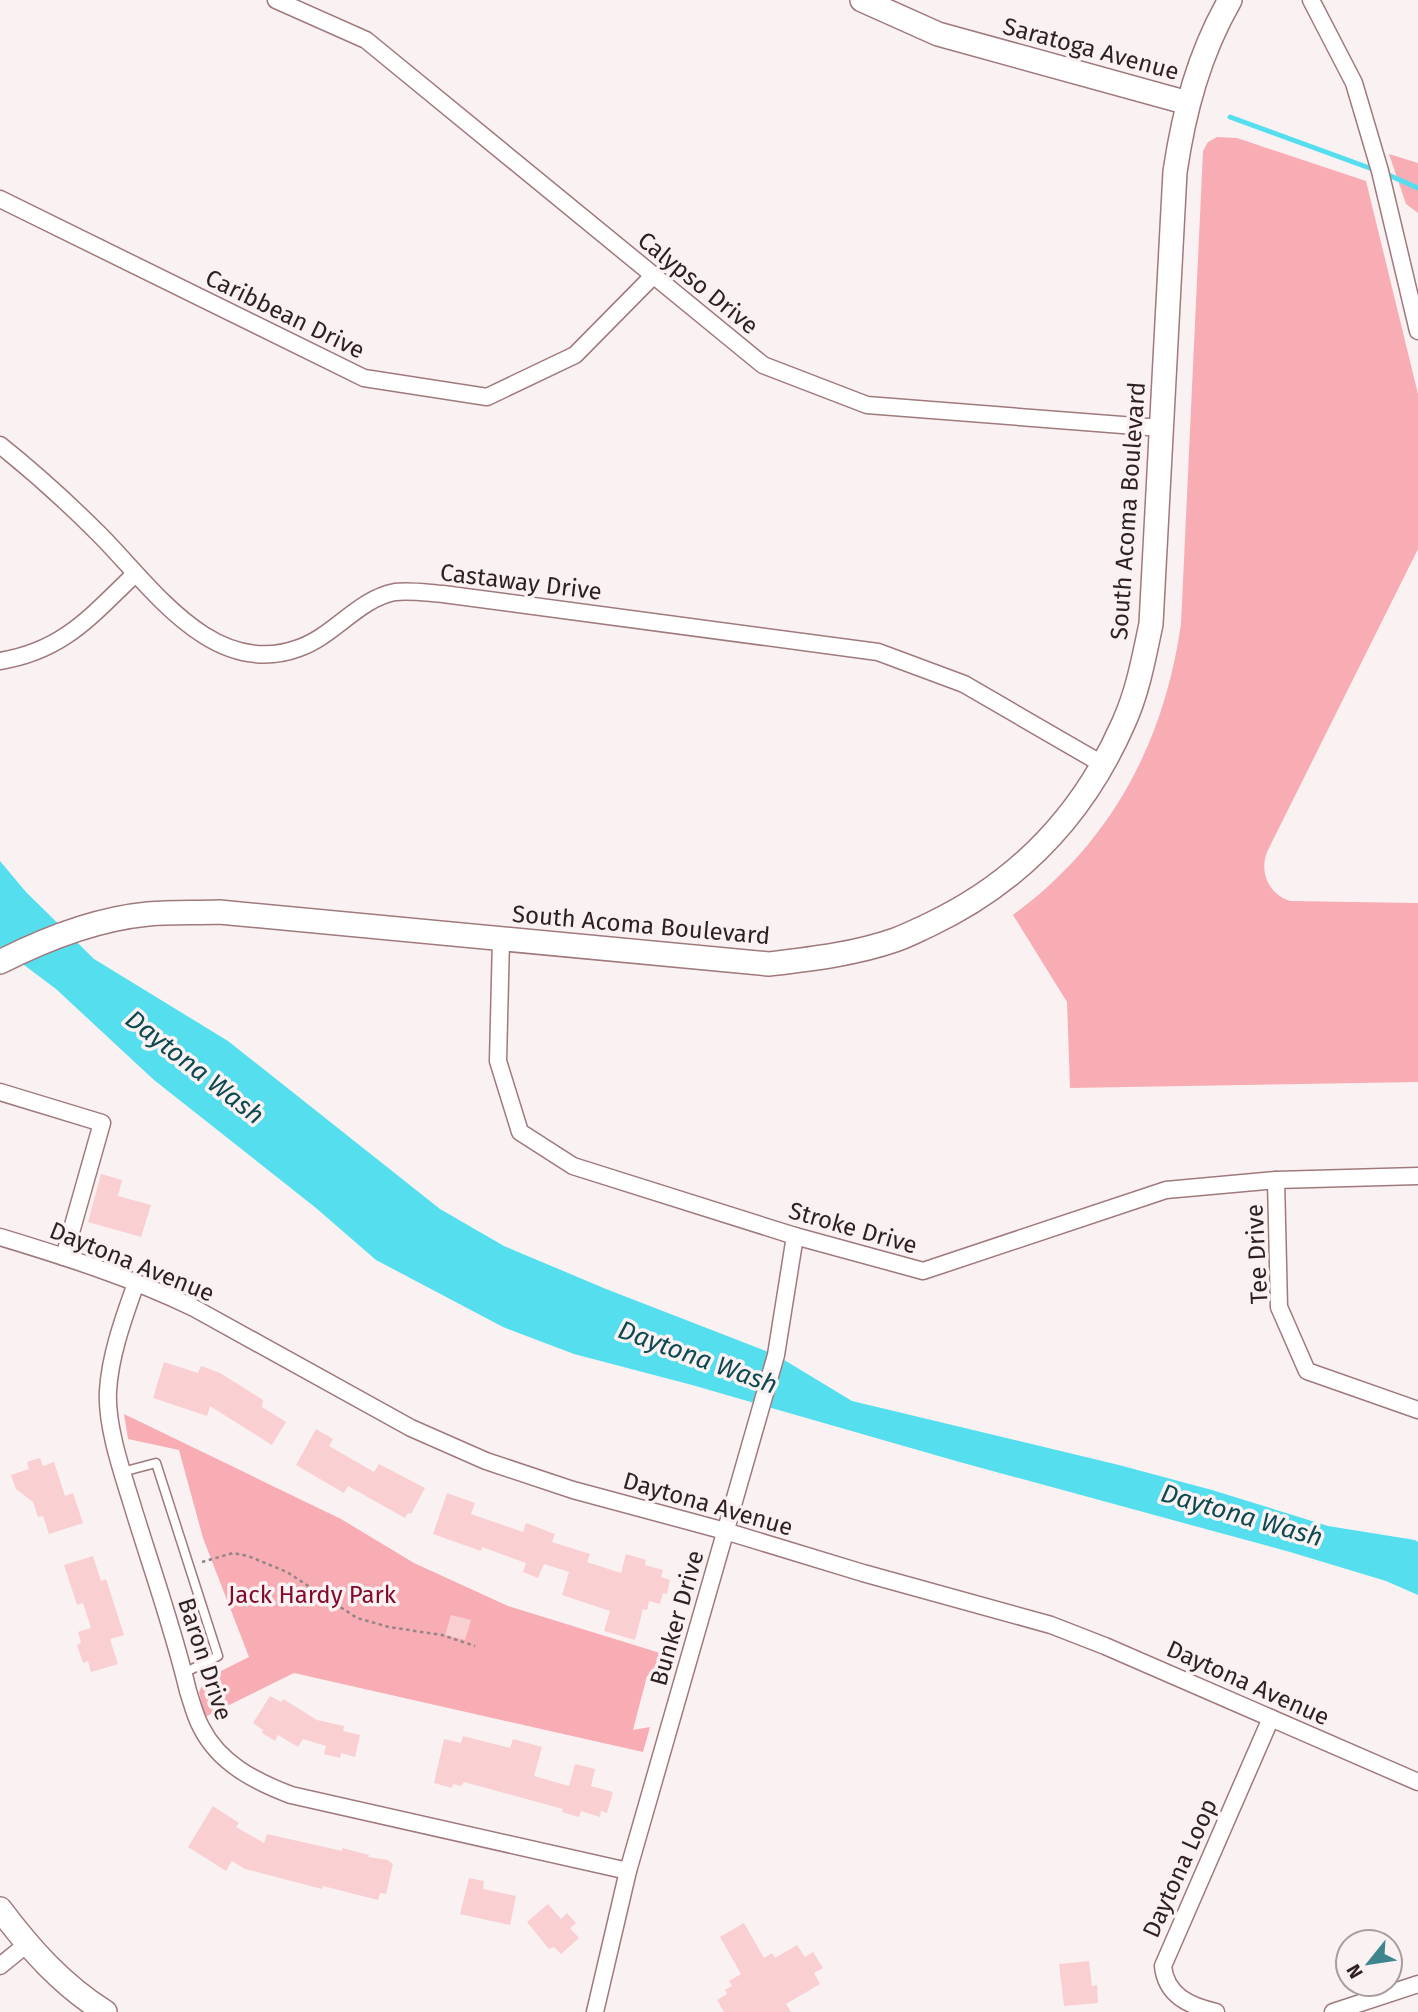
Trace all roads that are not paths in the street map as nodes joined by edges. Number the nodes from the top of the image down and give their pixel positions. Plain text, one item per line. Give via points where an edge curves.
1 (276, 0) edge
2 (862, 0) edge
3 (1230, 0) edge
4 (1311, 0) edge
5 (1188, 103) junction
6 (0, 199) edge
7 (653, 276) junction
8 (1418, 331) edge
9 (1161, 428) junction
10 (0, 444) edge
11 (134, 575) junction
12 (0, 661) edge
13 (1102, 764) junction
14 (501, 939) junction
15 (0, 962) edge
16 (0, 1092) edge
17 (1418, 1176) edge
18 (1276, 1180) junction
19 (795, 1236) junction
20 (0, 1237) edge
21 (64, 1257) junction
22 (136, 1283) junction
23 (1418, 1410) edge
24 (122, 1472) junction
25 (726, 1531) junction
26 (184, 1673) junction
27 (1271, 1718) junction
28 (1418, 1782) edge
29 (628, 1871) junction
30 (0, 1909) edge
31 (27, 1944) junction
32 (0, 1966) edge
33 (1418, 1984) edge
34 (105, 2012) edge
35 (595, 2012) edge
36 (1216, 2012) edge
37 (1333, 2012) edge

1 - 7 street, Calypso Drive via 366,40
2 - 5 main road, Saratoga Avenue via 938,34
3 - 5 main road, South Acoma Boulevard via 1201,57
4 - 8 street via 1354,83
5 - 9 main road, South Acoma Boulevard via 1175,173
6 - 7 street, Caribbean Drive via 364,378 488,397 575,355
7 - 9 street, Calypso Drive via 763,365 867,405
9 - 13 main road, South Acoma Boulevard via 1151,624 1125,721
10 - 11 street, Castaway Drive via 46,482
11 - 12 street via 78,630 46,649
11 - 13 street, Castaway Drive via 172,611 237,653 299,649 376,599 396,592 443,594 878,652 964,684
13 - 14 main road, South Acoma Boulevard via 1048,842 1005,881 896,940 832,956 769,964
14 - 15 main road, South Acoma Boulevard via 219,912 148,914 88,925
14 - 19 street, Stroke Drive via 498,1061 520,1132 573,1166
16 - 21 street via 102,1123
17 - 18 street, Stroke Drive
18 - 19 street, Stroke Drive via 1166,1190 923,1272
18 - 23 street, Tee Drive via 1279,1307 1307,1371
19 - 25 street, Bunker Drive via 776,1355
20 - 21 street, Daytona Avenue
21 - 22 street, Daytona Avenue
22 - 24 street, Baron Drive via 107,1394
22 - 25 street, Daytona Avenue via 194,1308 442,1443 573,1490
24 - 26 street, Baron Drive
24 - 26 lane via 156,1463 218,1656
25 - 27 street, Daytona Avenue via 1051,1625
25 - 29 street, Bunker Drive
26 - 29 street, Baron Drive via 200,1726 214,1749 240,1772 271,1788
27 - 28 street, Daytona Avenue
27 - 36 street, Daytona Loop via 1163,1966 1172,1992
29 - 35 street, Bunker Drive
30 - 31 main road
31 - 32 street
31 - 34 main road via 61,1979
33 - 37 street

